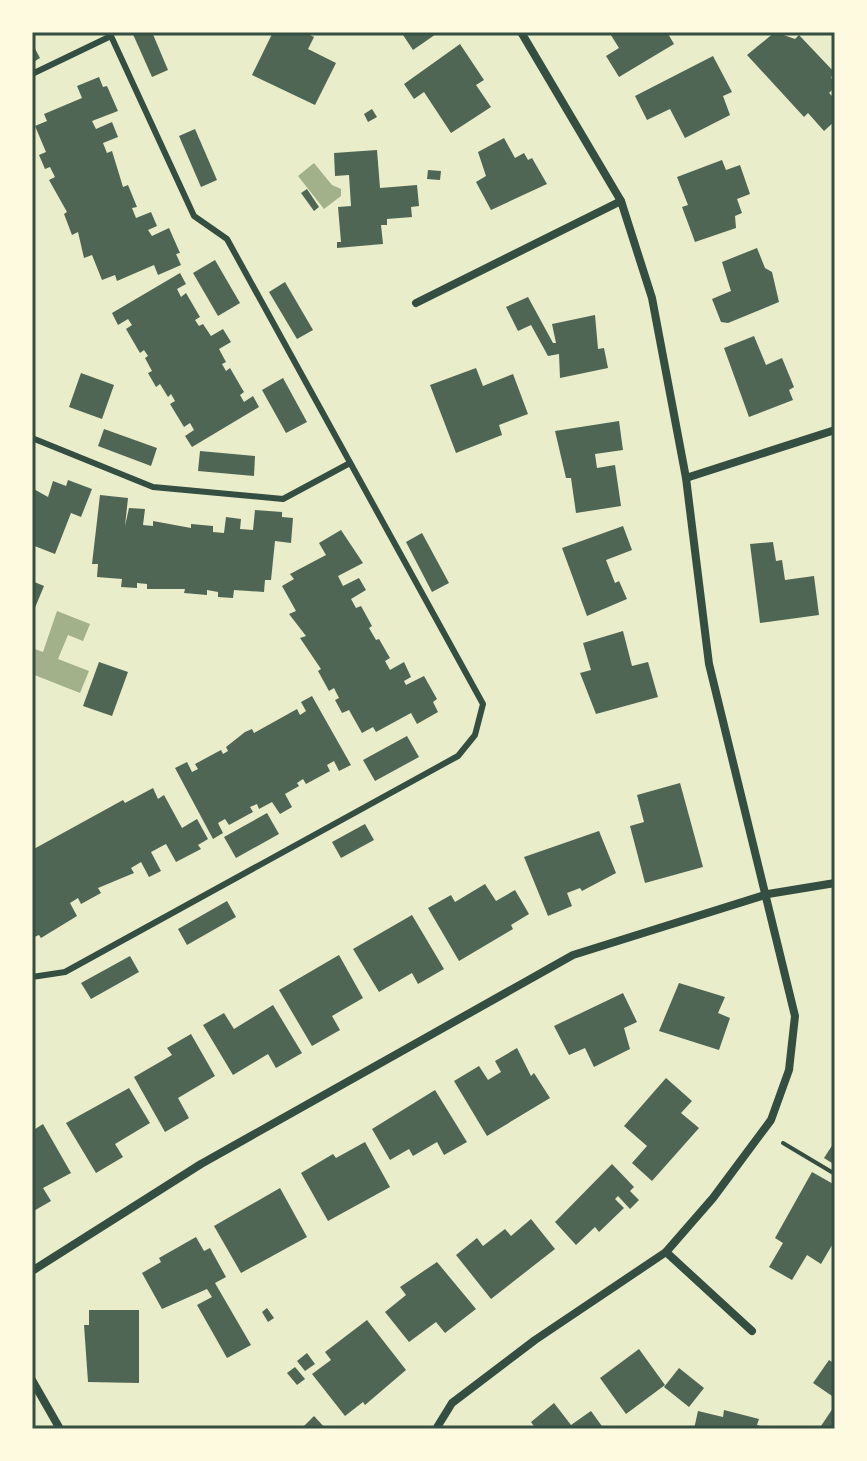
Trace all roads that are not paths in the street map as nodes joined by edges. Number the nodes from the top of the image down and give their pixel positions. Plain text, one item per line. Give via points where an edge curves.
1 (521, 32) edge
2 (32, 74) edge
3 (621, 201) junction
4 (416, 303) dead end
5 (835, 430) edge
6 (32, 438) edge
7 (350, 463) junction
8 (686, 478) junction
9 (835, 883) edge
10 (768, 894) junction
11 (32, 977) edge
12 (666, 1252) junction
13 (32, 1271) edge
14 (752, 1331) dead end
15 (32, 1380) edge
16 (60, 1429) edge
17 (436, 1429) edge

1 - 3 street
2 - 7 lane via 111,36 194,216 227,239
3 - 4 street
3 - 8 street via 652,298
5 - 8 street
6 - 7 lane via 153,487 283,499
7 - 11 lane via 483,704 475,735 458,756 65,972
8 - 10 street via 709,664
9 - 10 street
10 - 12 street via 795,1016 789,1070 771,1120
10 - 13 street via 573,955 201,1164
12 - 14 street
12 - 17 street via 452,1403
15 - 16 street

